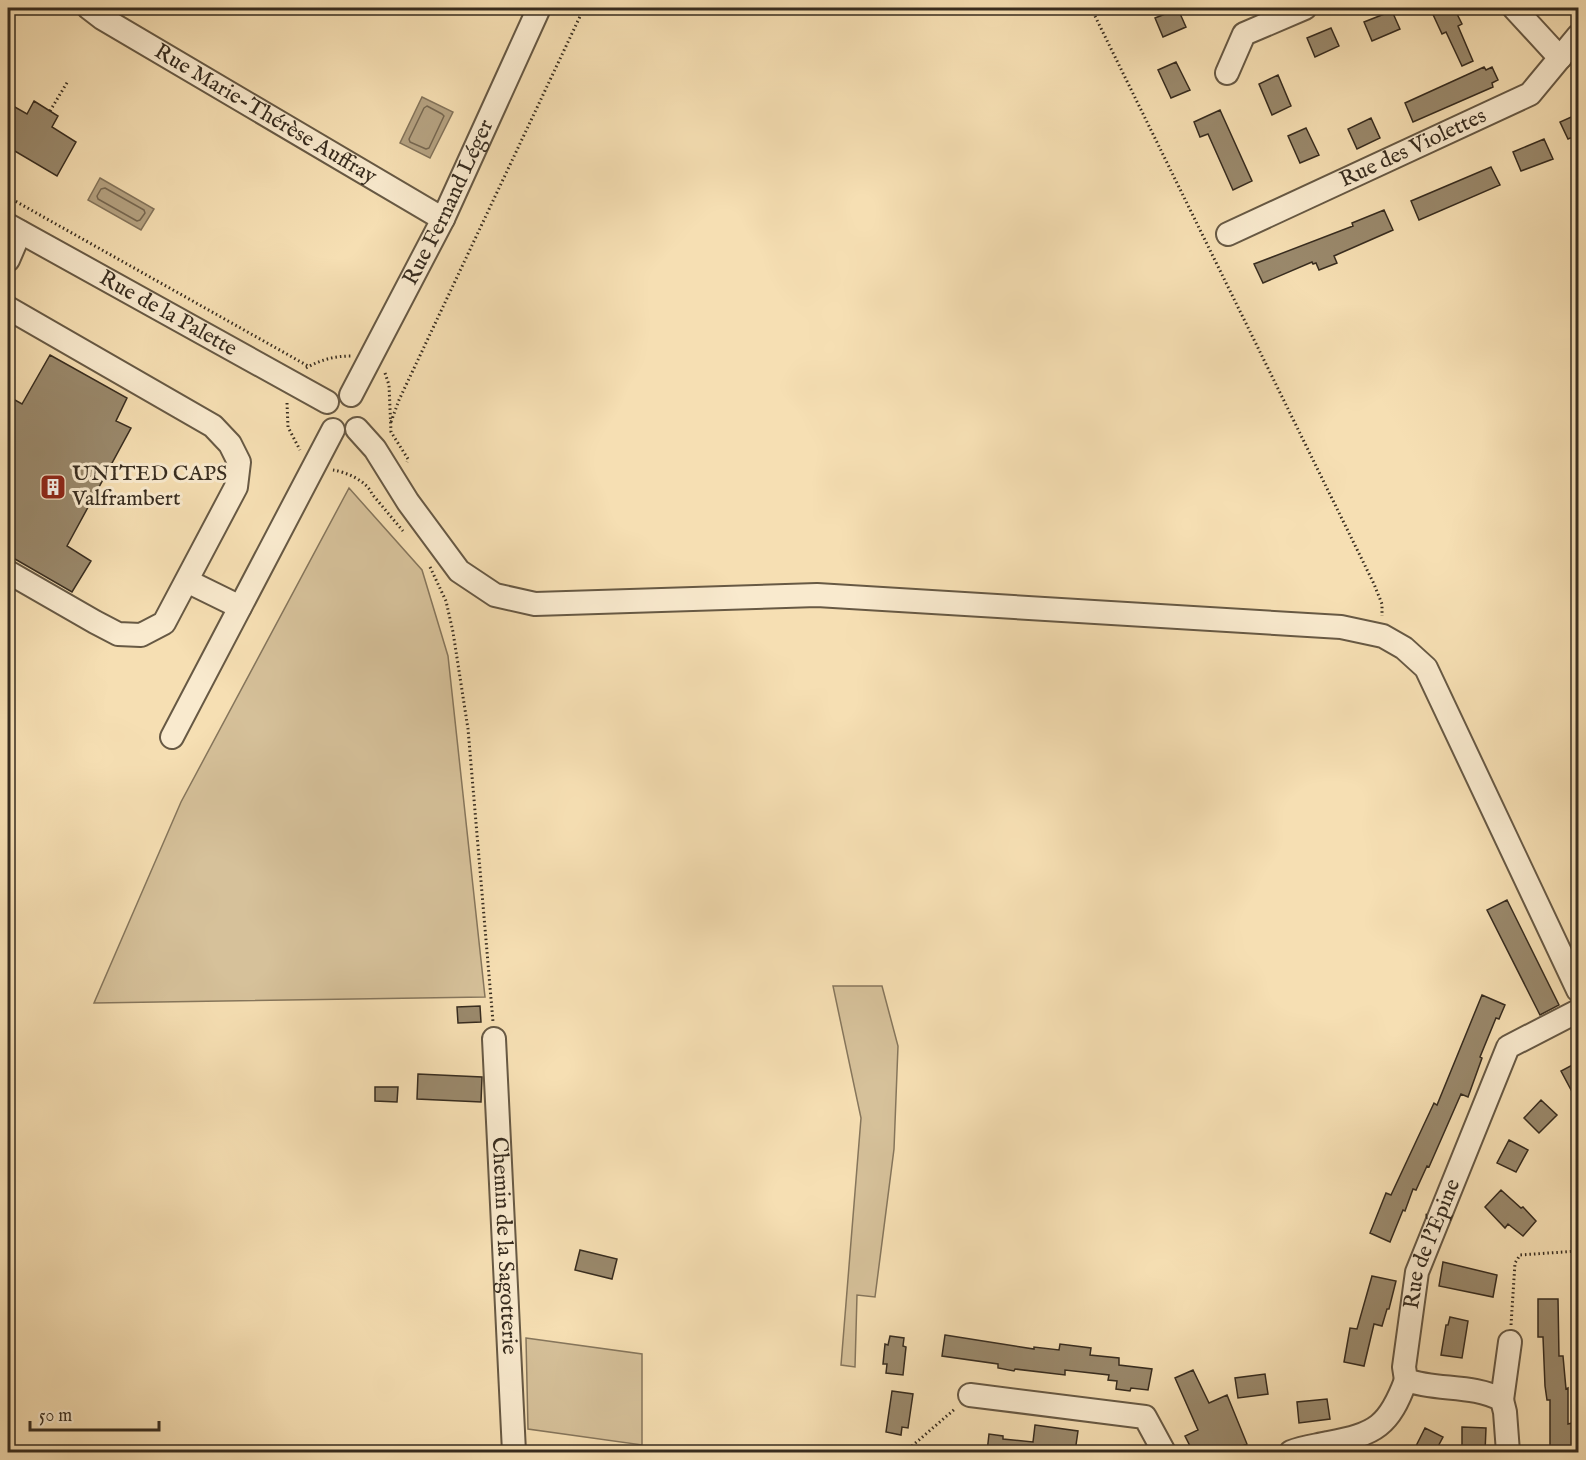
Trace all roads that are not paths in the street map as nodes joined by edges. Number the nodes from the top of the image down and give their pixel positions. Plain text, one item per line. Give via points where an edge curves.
1 (89, 8) edge
2 (538, 8) edge
3 (1305, 8) edge
4 (1514, 8) edge
5 (1578, 36) edge
6 (1560, 58) junction
7 (1227, 73) dead end
8 (443, 219) junction
9 (14, 228) edge
10 (1228, 234) dead end
11 (8, 261) edge
12 (8, 308) edge
13 (351, 395) junction
14 (327, 402) junction
15 (357, 429) junction
16 (333, 430) junction
17 (8, 572) edge
18 (187, 581) junction
19 (240, 607) junction
20 (172, 737) dead end
21 (1578, 990) edge
22 (1578, 1011) edge
23 (494, 1039) road end
24 (1510, 1342) road end
25 (1406, 1380) junction
26 (970, 1395) road end
27 (1502, 1400) junction
28 (514, 1452) edge
29 (1164, 1452) edge
30 (1291, 1452) edge
31 (1508, 1452) edge

1 - 8 street, Rue Marie-Thérèse Auffray
2 - 8 street, Rue Fernand Léger
3 - 7 street via 1244,34
4 - 6 street
5 - 6 street, Rue des Violettes
6 - 10 street, Rue des Violettes via 1530,94
8 - 13 street, Rue Fernand Léger
9 - 11 street
9 - 14 street, Rue de la Palette
12 - 18 street via 213,426 230,444 239,462 236,487
13 - 14 street via 338,394
13 - 15 street via 364,410
14 - 16 street via 324,414
15 - 16 street via 345,433
15 - 21 street via 459,571 495,595 535,604 817,595 1341,627 1383,636 1426,668
16 - 19 street
17 - 18 street via 118,634 141,635 164,623
18 - 19 street
19 - 20 street
22 - 25 street, Rue de l'Épine via 1508,1047 1417,1272 1404,1367
23 - 28 street, Chemin de la Sagotterie
24 - 27 street
25 - 27 street via 1490,1393
25 - 30 street via 1397,1405 1379,1427 1345,1440
26 - 29 street via 1145,1417
27 - 31 street

